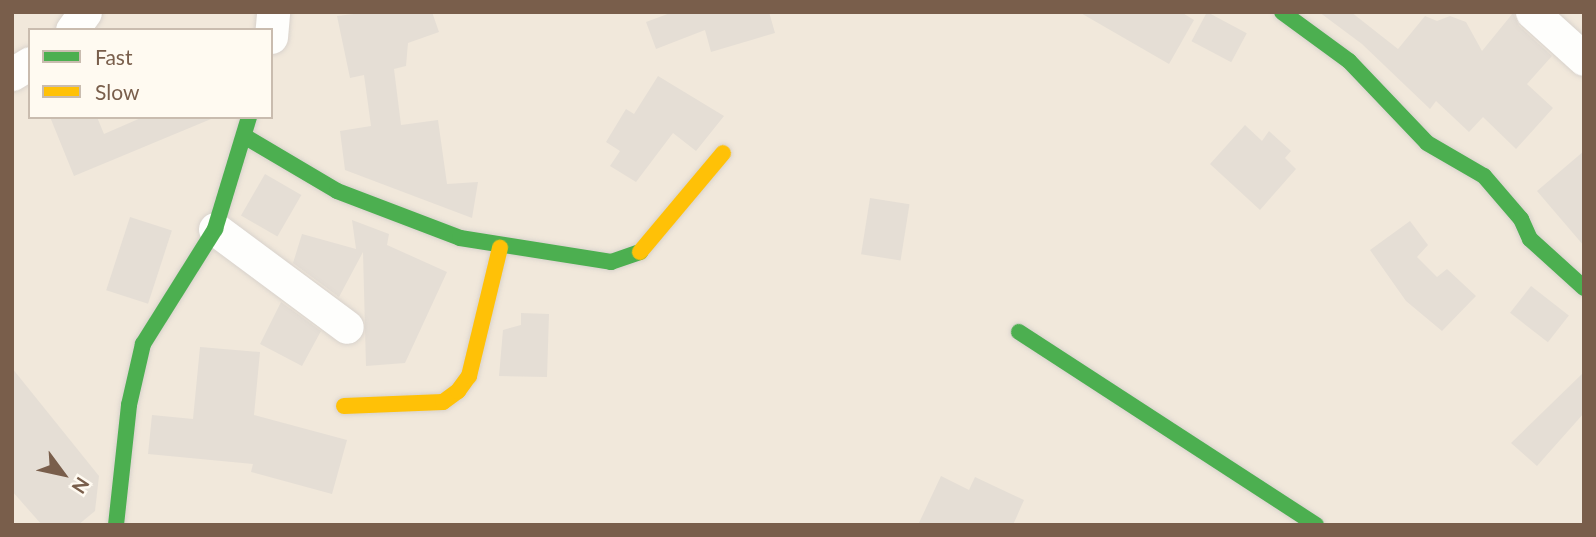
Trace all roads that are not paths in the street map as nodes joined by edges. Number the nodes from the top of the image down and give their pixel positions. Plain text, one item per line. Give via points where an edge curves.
1 (85, 12) edge
2 (1282, 12) edge
3 (1532, 12) edge
4 (73, 28) edge
5 (1584, 59) edge
6 (28, 65) edge
7 (12, 74) edge
8 (248, 119) edge
9 (244, 136) junction
10 (723, 153) dead end
11 (215, 229) junction
12 (500, 248) junction
13 (1584, 288) edge
14 (347, 327) dead end
15 (1019, 332) dead end
16 (344, 406) dead end
17 (116, 525) edge
18 (1316, 525) edge

1 - 4 street
2 - 13 street via 1349,61 1396,116 1427,142 1484,176 1521,219 1530,239
3 - 5 street
6 - 7 street
8 - 9 street
9 - 11 street
9 - 12 street via 337,191
10 - 12 street via 646,248 629,259 581,259
11 - 14 street
11 - 17 street via 143,344 129,405
12 - 16 street via 469,376 458,391 443,402
15 - 18 street

